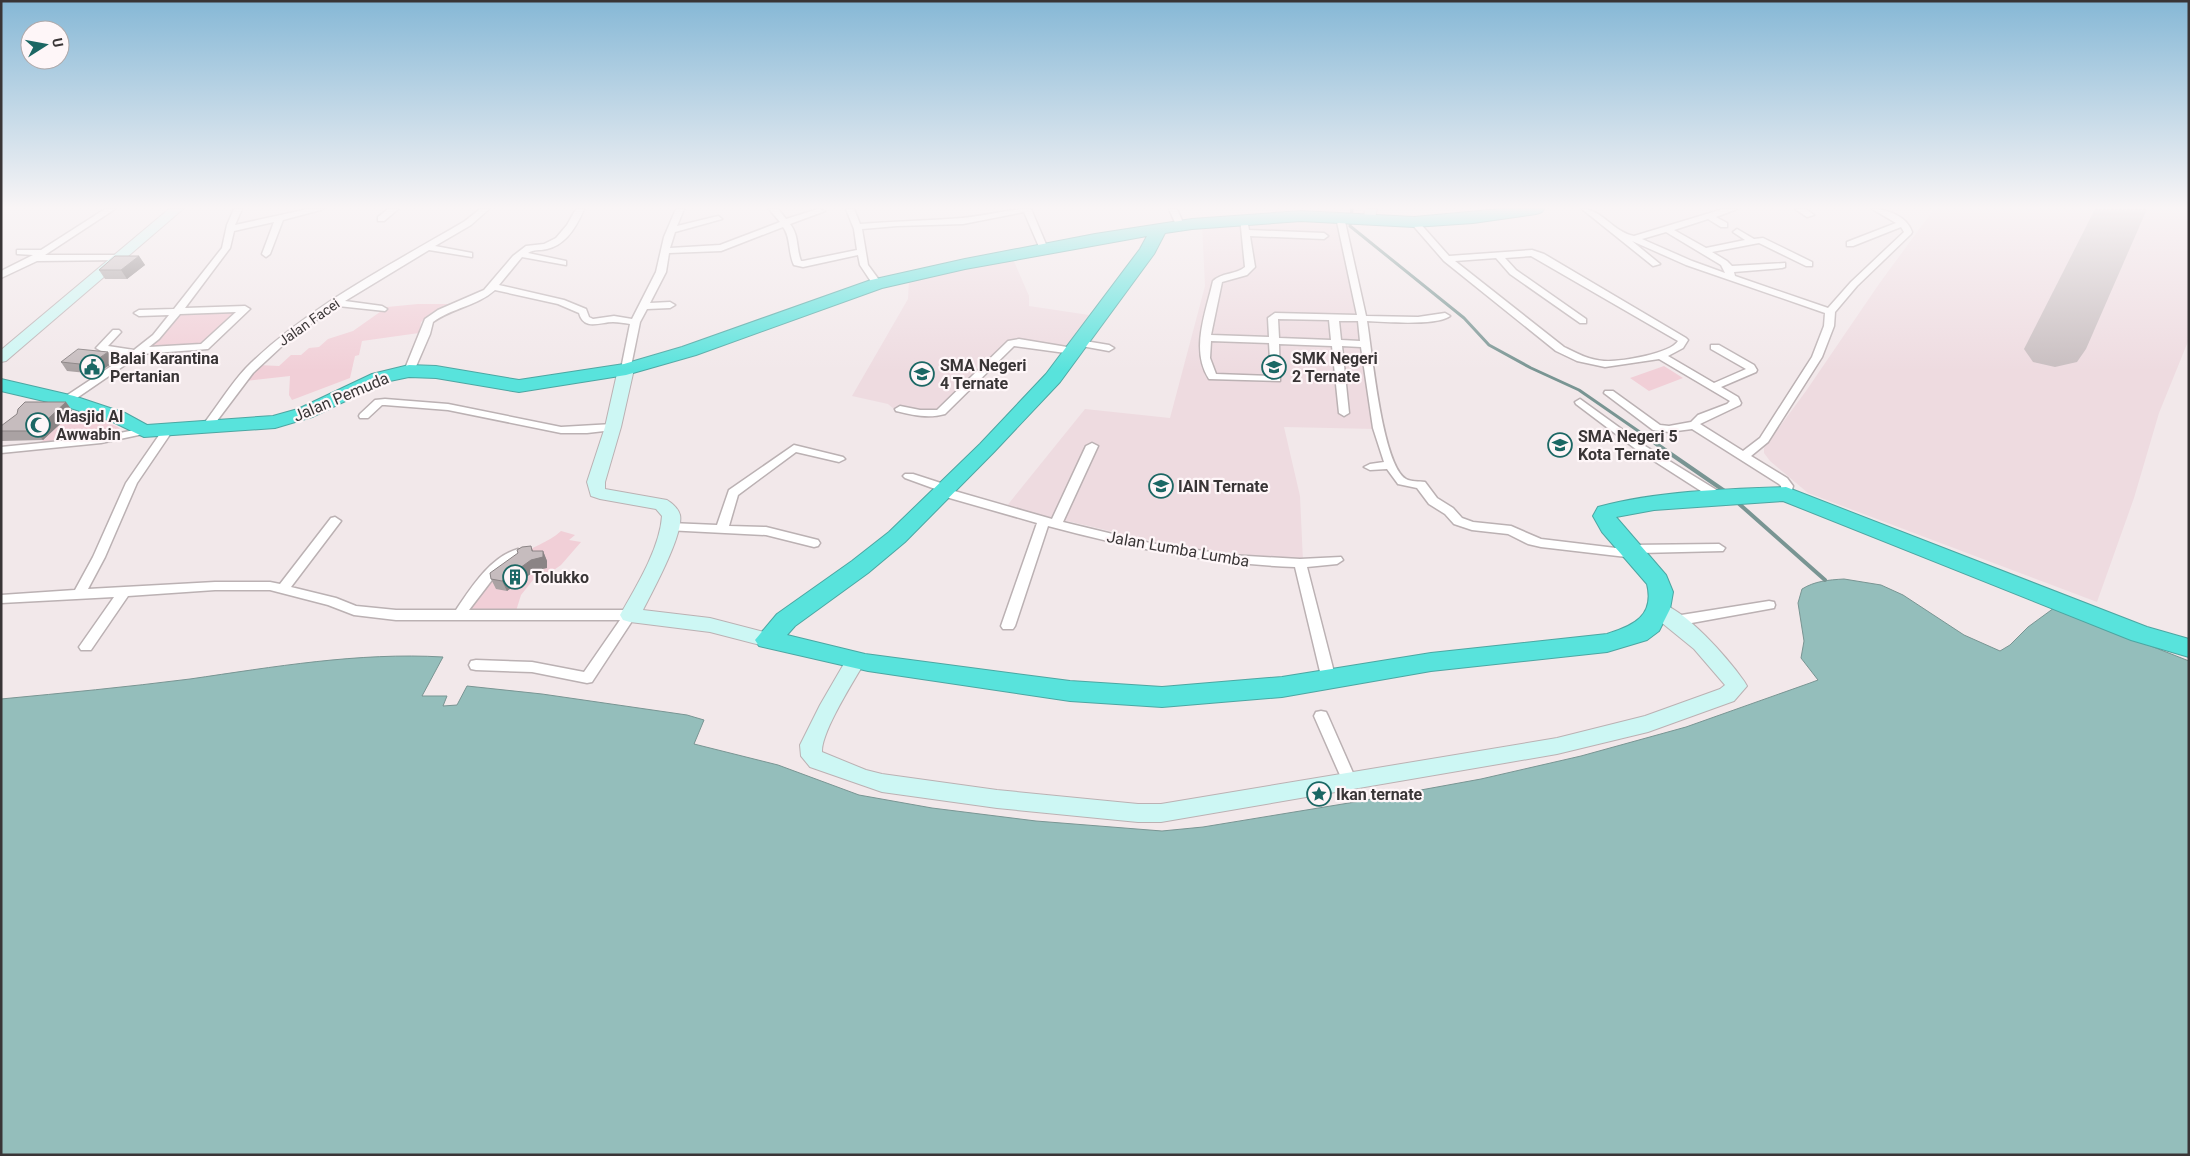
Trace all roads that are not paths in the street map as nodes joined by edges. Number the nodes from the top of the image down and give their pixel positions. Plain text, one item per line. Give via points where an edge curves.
1 (23, 263) edge
2 (113, 263) edge
3 (215, 263) edge
4 (401, 263) edge
5 (510, 263) edge
6 (663, 263) edge
7 (864, 263) edge
8 (971, 263) edge
9 (1138, 263) edge
10 (1248, 263) edge
11 (1351, 263) edge
12 (1451, 263) edge
13 (1505, 263) edge
14 (1553, 263) edge
15 (1689, 263) edge
16 (1724, 263) edge
17 (1876, 263) edge
18 (1782, 265) dead end
19 (1730, 273) junction
20 (1, 274) edge
21 (877, 284) junction
22 (492, 286) junction
23 (336, 303) junction
24 (670, 305) dead end
25 (643, 306) junction
26 (382, 309) dead end
27 (178, 311) junction
28 (139, 312) dead end
29 (1830, 312) junction
30 (1445, 316) dead end
31 (1334, 318) junction
32 (1362, 318) junction
33 (1583, 321) dead end
34 (635, 322) junction
35 (116, 332) dead end
36 (1206, 338) junction
37 (1275, 341) junction
38 (1337, 344) junction
39 (1365, 344) junction
40 (1076, 347) junction
41 (1715, 347) dead end
42 (1109, 348) dead end
43 (139, 352) junction
44 (1661, 356) junction
45 (1, 358) edge
46 (626, 369) junction
47 (410, 372) junction
48 (1, 385) edge
49 (1713, 387) junction
50 (1609, 393) dead end
51 (68, 400) junction
52 (1580, 402) dead end
53 (900, 409) dead end
54 (1344, 413) dead end
55 (364, 416) dead end
56 (1694, 425) junction
57 (613, 427) junction
58 (206, 428) junction
59 (144, 430) junction
60 (168, 430) junction
61 (1092, 446) dead end
62 (3, 452) edge
63 (1743, 456) junction
64 (839, 459) dead end
65 (1391, 465) junction
66 (1370, 467) dead end
67 (909, 476) dead end
68 (944, 491) junction
69 (1786, 494) junction
70 (1721, 497) junction
71 (334, 521) dead end
72 (1044, 521) junction
73 (1056, 524) junction
74 (670, 527) junction
75 (722, 529) junction
76 (814, 543) dead end
77 (1719, 548) dead end
78 (1632, 552) junction
79 (518, 554) edge
80 (1337, 560) dead end
81 (1300, 563) junction
82 (284, 589) junction
83 (122, 593) junction
84 (78, 595) junction
85 (1, 599) edge
86 (1769, 605) dead end
87 (1667, 615) junction
88 (459, 616) junction
89 (630, 616) junction
90 (1008, 626) dead end
91 (768, 640) junction
92 (86, 647) dead end
93 (2189, 648) edge
94 (862, 661) junction
95 (476, 665) dead end
96 (1328, 680) junction
97 (1321, 716) dead end
98 (1350, 782) junction

1 - 20 street
2 - 45 main road
3 - 27 street
4 - 23 street, Jalan Facei
5 - 22 street
6 - 25 street
7 - 21 street
8 - 21 highway, Jalan Pemuda
9 - 40 highway
10 - 36 street via 1249,270 1218,281
11 - 32 street
12 - 44 street via 1569,354 1605,364
13 - 33 street
14 - 44 street via 1683,340 1680,346
15 - 19 street
16 - 19 street
17 - 29 street
18 - 19 street
19 - 29 street
21 - 46 highway, Jalan Pemuda via 689,351
22 - 34 street via 561,302 582,311 591,322 614,319
22 - 47 street via 482,295 428,321
23 - 26 street
23 - 58 street, Jalan Facei via 291,334 249,371
24 - 25 street
25 - 34 street
27 - 28 street
27 - 43 street
27 - 43 street via 248,306 204,347
29 - 63 street via 1829,326 1817,357 1799,387 1764,440
30 - 32 street via 1418,320
31 - 32 street
31 - 37 street via 1275,316
31 - 38 street
32 - 39 street
34 - 46 street
35 - 43 street via 100,348
36 - 37 street
36 - 37 street via 1206,367 1208,373 1217,378 1276,379
37 - 38 street
38 - 39 street
38 - 54 street
39 - 65 street via 1378,425
40 - 42 street
40 - 53 street via 1011,343 941,412 920,414
40 - 68 highway via 1044,388
41 - 49 street via 1752,370
43 - 51 street
44 - 49 street
46 - 47 highway, Jalan Pemuda via 519,386 436,372
46 - 57 main road
47 - 58 highway, Jalan Pemuda via 361,385 288,419
48 - 51 highway, Jalan Pemuda
49 - 56 street via 1736,403
50 - 56 street via 1657,428
51 - 59 highway, Jalan Pemuda via 118,417
52 - 70 street via 1641,448
55 - 57 street via 375,402 448,408 561,430
56 - 63 street
57 - 74 main road via 596,482 597,492 662,504 671,516
58 - 60 highway, Jalan Pemuda
59 - 60 highway, Jalan Pemuda
59 - 62 street via 101,440
60 - 84 street via 128,490 107,540
61 - 73 street
63 - 69 street via 1786,483
64 - 75 street via 794,448 732,493
65 - 66 street
65 - 78 street via 1401,481 1421,485 1433,501 1465,524 1512,530 1541,544
67 - 68 street, Jalan Lumba Lumba
68 - 72 street, Jalan Lumba Lumba
68 - 91 highway via 897,537 786,620
69 - 70 highway
69 - 93 highway via 2140,634
70 - 78 highway via 1654,503 1606,512 1604,516 1610,527
71 - 82 street
72 - 73 street, Jalan Lumba Lumba
72 - 90 street
73 - 81 street, Jalan Lumba Lumba via 1202,556
74 - 75 street
74 - 89 main road via 650,579
75 - 76 street via 766,531
77 - 78 street
78 - 87 highway via 1661,586
79 - 88 street via 492,569
80 - 81 street, Jalan Lumba Lumba
81 - 96 street
82 - 83 street via 215,586
82 - 88 street via 362,612
83 - 84 street
83 - 92 street
84 - 85 street
86 - 87 street
87 - 96 highway via 1638,634 1606,643 1476,656
87 - 98 main road via 1704,646 1737,686 1734,690 1648,724 1557,746
88 - 89 street
89 - 91 main road via 710,625
89 - 95 street via 587,678 532,667
91 - 94 highway
94 - 96 highway via 1031,686 1137,696 1209,694
94 - 98 main road via 810,745 812,756 818,761 882,783 997,799 1138,813 1182,810
97 - 98 street

